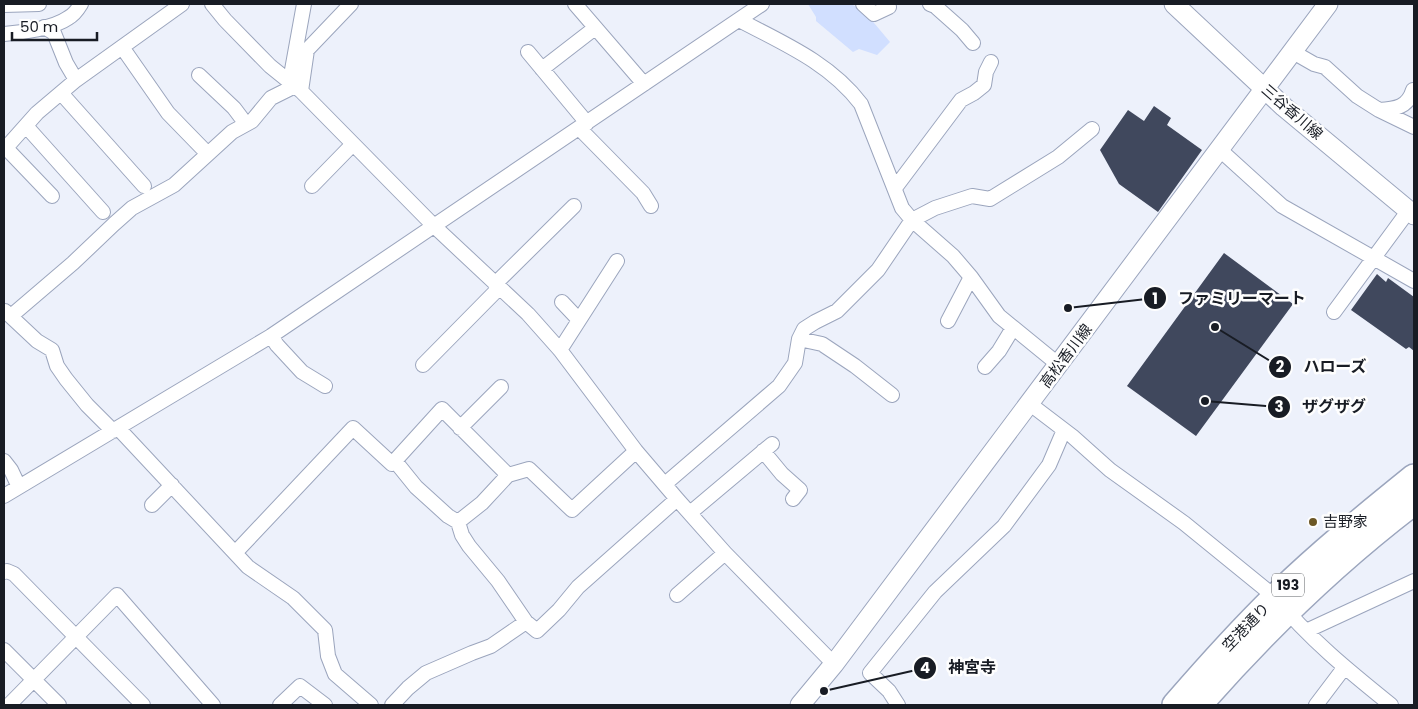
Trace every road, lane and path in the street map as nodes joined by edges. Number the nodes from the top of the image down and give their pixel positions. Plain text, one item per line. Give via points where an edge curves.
1 (39, 4) edge
2 (81, 4) edge
3 (182, 4) edge
4 (212, 4) edge
5 (304, 4) edge
6 (350, 4) edge
7 (762, 4) edge
8 (863, 4) edge
9 (930, 4) edge
10 (1174, 4) edge
11 (1328, 4) edge
12 (4, 5) edge
13 (580, 5) edge
14 (889, 6) dead end
15 (739, 20) junction
16 (44, 27) junction
17 (595, 28) junction
18 (4, 34) edge
19 (973, 43) dead end
20 (122, 47) junction
21 (528, 52) dead end
22 (1293, 52) junction
23 (991, 62) dead end
24 (542, 69) junction
25 (199, 75) dead end
26 (76, 80) junction
27 (644, 84) junction
28 (295, 86) junction
29 (1264, 89) junction
30 (1413, 90) edge
31 (61, 93) junction
32 (1378, 110) junction
33 (246, 124) junction
34 (583, 125) junction
35 (26, 126) junction
36 (1414, 127) edge
37 (1092, 130) dead end
38 (354, 144) junction
39 (5, 149) edge
40 (1219, 149) junction
41 (204, 150) dead end
42 (144, 186) dead end
43 (312, 186) dead end
44 (895, 188) junction
45 (52, 196) dead end
46 (574, 206) dead end
47 (651, 206) dead end
48 (103, 212) dead end
49 (1411, 212) edge
50 (912, 220) junction
51 (434, 226) junction
52 (1374, 257) junction
53 (617, 261) dead end
54 (971, 277) junction
55 (1414, 281) edge
56 (497, 286) junction
57 (562, 302) dead end
58 (1334, 312) dead end
59 (7, 313) edge
60 (579, 320) junction
61 (948, 321) dead end
62 (1013, 328) junction
63 (271, 336) junction
64 (799, 339) junction
65 (560, 350) junction
66 (423, 364) dead end
67 (1059, 365) junction
68 (985, 367) dead end
69 (326, 386) dead end
70 (501, 386) dead end
71 (892, 395) dead end
72 (1030, 404) junction
73 (460, 428) junction
74 (116, 430) junction
75 (1064, 430) junction
76 (636, 451) junction
77 (4, 461) edge
78 (395, 461) junction
79 (508, 475) junction
80 (1414, 477) edge
81 (665, 484) junction
82 (172, 485) junction
83 (19, 486) junction
84 (4, 496) edge
85 (677, 499) junction
86 (793, 499) dead end
87 (1414, 502) edge
88 (152, 505) dead end
89 (690, 513) junction
90 (458, 522) junction
91 (235, 553) junction
92 (725, 553) junction
93 (4, 572) edge
94 (1414, 581) edge
95 (677, 595) dead end
96 (1281, 604) junction
97 (526, 622) junction
98 (1306, 631) junction
99 (77, 637) junction
100 (4, 650) edge
101 (834, 664) junction
102 (1344, 668) junction
103 (33, 680) junction
104 (9, 705) edge
105 (59, 705) edge
106 (144, 705) edge
107 (213, 705) edge
108 (280, 705) edge
109 (325, 705) edge
110 (371, 705) edge
111 (392, 705) edge
112 (800, 705) edge
113 (898, 705) edge
114 (1175, 705) edge
115 (1199, 705) edge
116 (1316, 705) edge
117 (1391, 705) edge

1 - 12 street
2 - 16 street via 70,18
3 - 20 street
4 - 28 street via 270,66
5 - 28 street
6 - 28 street via 307,50
7 - 15 street
8 - 14 street via 874,14
9 - 19 street
10 - 29 main road, 三谷香川線
11 - 22 main road, 高松香川線
13 - 17 street
15 - 27 street
15 - 44 street via 809,56 854,95 861,104
16 - 18 street
16 - 26 street via 54,33
17 - 24 street
17 - 27 street
20 - 26 street
20 - 41 street via 168,113
21 - 24 street
22 - 29 main road, 高松香川線
22 - 32 street via 1325,67
23 - 44 street via 984,85 961,100
24 - 34 street
25 - 33 street
26 - 31 street
27 - 34 street
28 - 33 street via 271,98
28 - 38 street
29 - 40 main road, 高松香川線
29 - 49 main road, 三谷香川線
30 - 32 street via 1410,100 1403,105
31 - 35 street
31 - 42 street
32 - 36 street
33 - 59 street via 232,132 174,185 132,208 74,264
34 - 47 street
34 - 51 street
35 - 39 street
35 - 48 street
37 - 50 street via 1058,157 990,199 972,196 935,208
38 - 43 street
38 - 51 street
39 - 45 street
40 - 52 street via 1282,206
40 - 67 main road, 高松香川線
44 - 50 street via 902,208
46 - 56 street
49 - 52 street
50 - 54 street via 953,256
50 - 64 street via 878,270 837,311 804,329
51 - 56 street
51 - 63 street
52 - 55 street
52 - 58 street
53 - 60 street
54 - 61 street
54 - 62 street via 999,316
56 - 65 street
56 - 66 street
57 - 60 street
59 - 74 street via 37,341 52,350 57,366 86,405
60 - 65 street
62 - 67 street
62 - 68 street via 1000,351
63 - 69 street via 302,372
63 - 74 street
64 - 71 street via 822,344
64 - 81 street via 795,363 779,386
65 - 76 street
67 - 72 main road, 高松香川線
70 - 73 street
72 - 75 street
72 - 101 main road, 高松香川線
73 - 78 street via 442,409
73 - 79 street
74 - 82 street
74 - 83 street
75 - 96 street via 1110,470 1184,523
75 - 113 street via 1049,465 1004,526 935,592 870,673
76 - 79 street via 572,510 529,469
76 - 81 street
77 - 83 street
78 - 90 street via 416,487
78 - 91 street via 392,464 353,428
79 - 90 street via 482,503
80 - 96 highway, 空港通り / 193 via 1326,550
81 - 85 street
82 - 88 street
82 - 91 street
83 - 84 street
85 - 89 street
85 - 97 street via 578,587 537,631
86 - 89 street via 800,490 782,474 768,448
87 - 96 highway, 空港通り / 193 via 1338,564
89 - 92 street
90 - 97 street via 469,546
91 - 110 street via 248,567 293,598 325,630 328,656 335,674
92 - 95 street
92 - 101 street
93 - 99 street via 14,574
94 - 98 street
96 - 98 street
96 - 114 highway, 空港通り / 193 via 1223,650
96 - 115 highway, 空港通り / 193
97 - 111 street via 491,646 426,673
98 - 102 street
99 - 103 street
99 - 106 street
99 - 107 street via 117,595
100 - 103 street
101 - 112 main road, 高松香川線
102 - 116 street
102 - 117 street
103 - 104 street
103 - 105 street
108 - 109 street via 300,686

